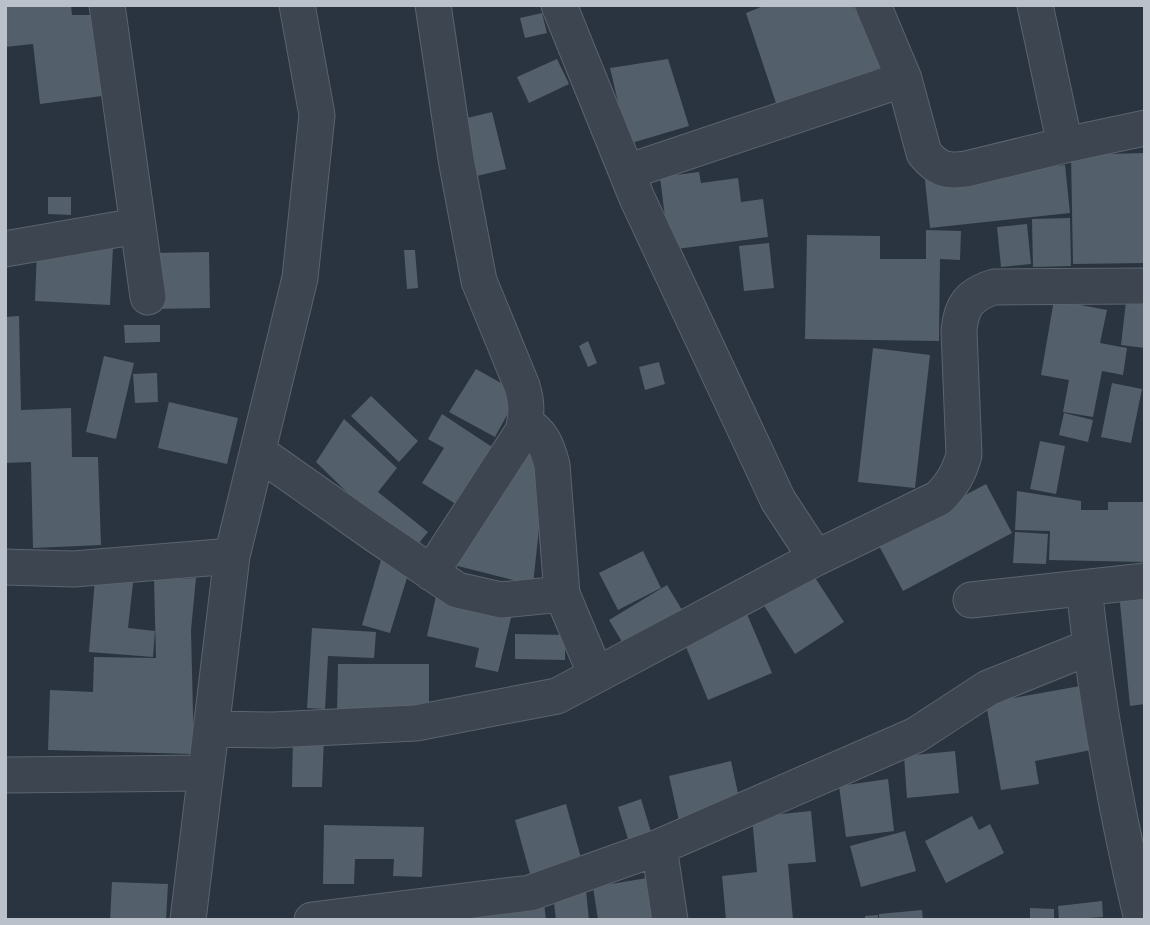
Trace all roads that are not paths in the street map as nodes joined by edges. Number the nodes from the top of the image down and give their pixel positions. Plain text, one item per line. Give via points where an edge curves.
1 (107, 5) edge
2 (297, 5) edge
3 (433, 5) edge
4 (559, 5) edge
5 (873, 5) edge
6 (1035, 5) edge
7 (904, 79) junction
8 (1145, 128) edge
9 (1065, 145) junction
10 (627, 172) junction
11 (137, 226) junction
12 (5, 249) edge
13 (1145, 286) edge
14 (148, 297) dead end
15 (525, 423) junction
16 (258, 452) junction
17 (232, 556) junction
18 (816, 558) junction
19 (5, 567) edge
20 (431, 573) junction
21 (1145, 582) edge
22 (1084, 588) junction
23 (562, 593) junction
24 (971, 600) dead end
25 (1090, 647) junction
26 (596, 675) junction
27 (211, 729) junction
28 (206, 773) junction
29 (5, 775) edge
30 (659, 847) junction
31 (188, 920) edge
32 (312, 920) edge
33 (670, 920) edge
34 (1142, 920) edge

1 - 11 street
2 - 16 street via 317,115 300,278
3 - 15 street via 480,281 522,386
4 - 10 street
5 - 7 street
6 - 9 street
7 - 9 street via 923,153 942,169 966,169
7 - 10 street
8 - 9 street
10 - 18 street via 778,500
11 - 12 street
11 - 14 street
13 - 18 street via 994,287 971,298 959,331 964,455 960,471 939,498
15 - 20 street
15 - 23 street via 542,437 552,465
16 - 17 street
16 - 20 street
17 - 19 street via 74,569
17 - 27 street
18 - 26 street
20 - 23 street via 457,590 500,600
21 - 22 street
22 - 24 street
22 - 25 street
23 - 26 street
25 - 30 street via 988,688 916,735
25 - 34 street via 1123,842
26 - 27 street via 557,696 415,723
27 - 28 street
28 - 29 street
28 - 31 street
30 - 32 street via 530,893
30 - 33 street

